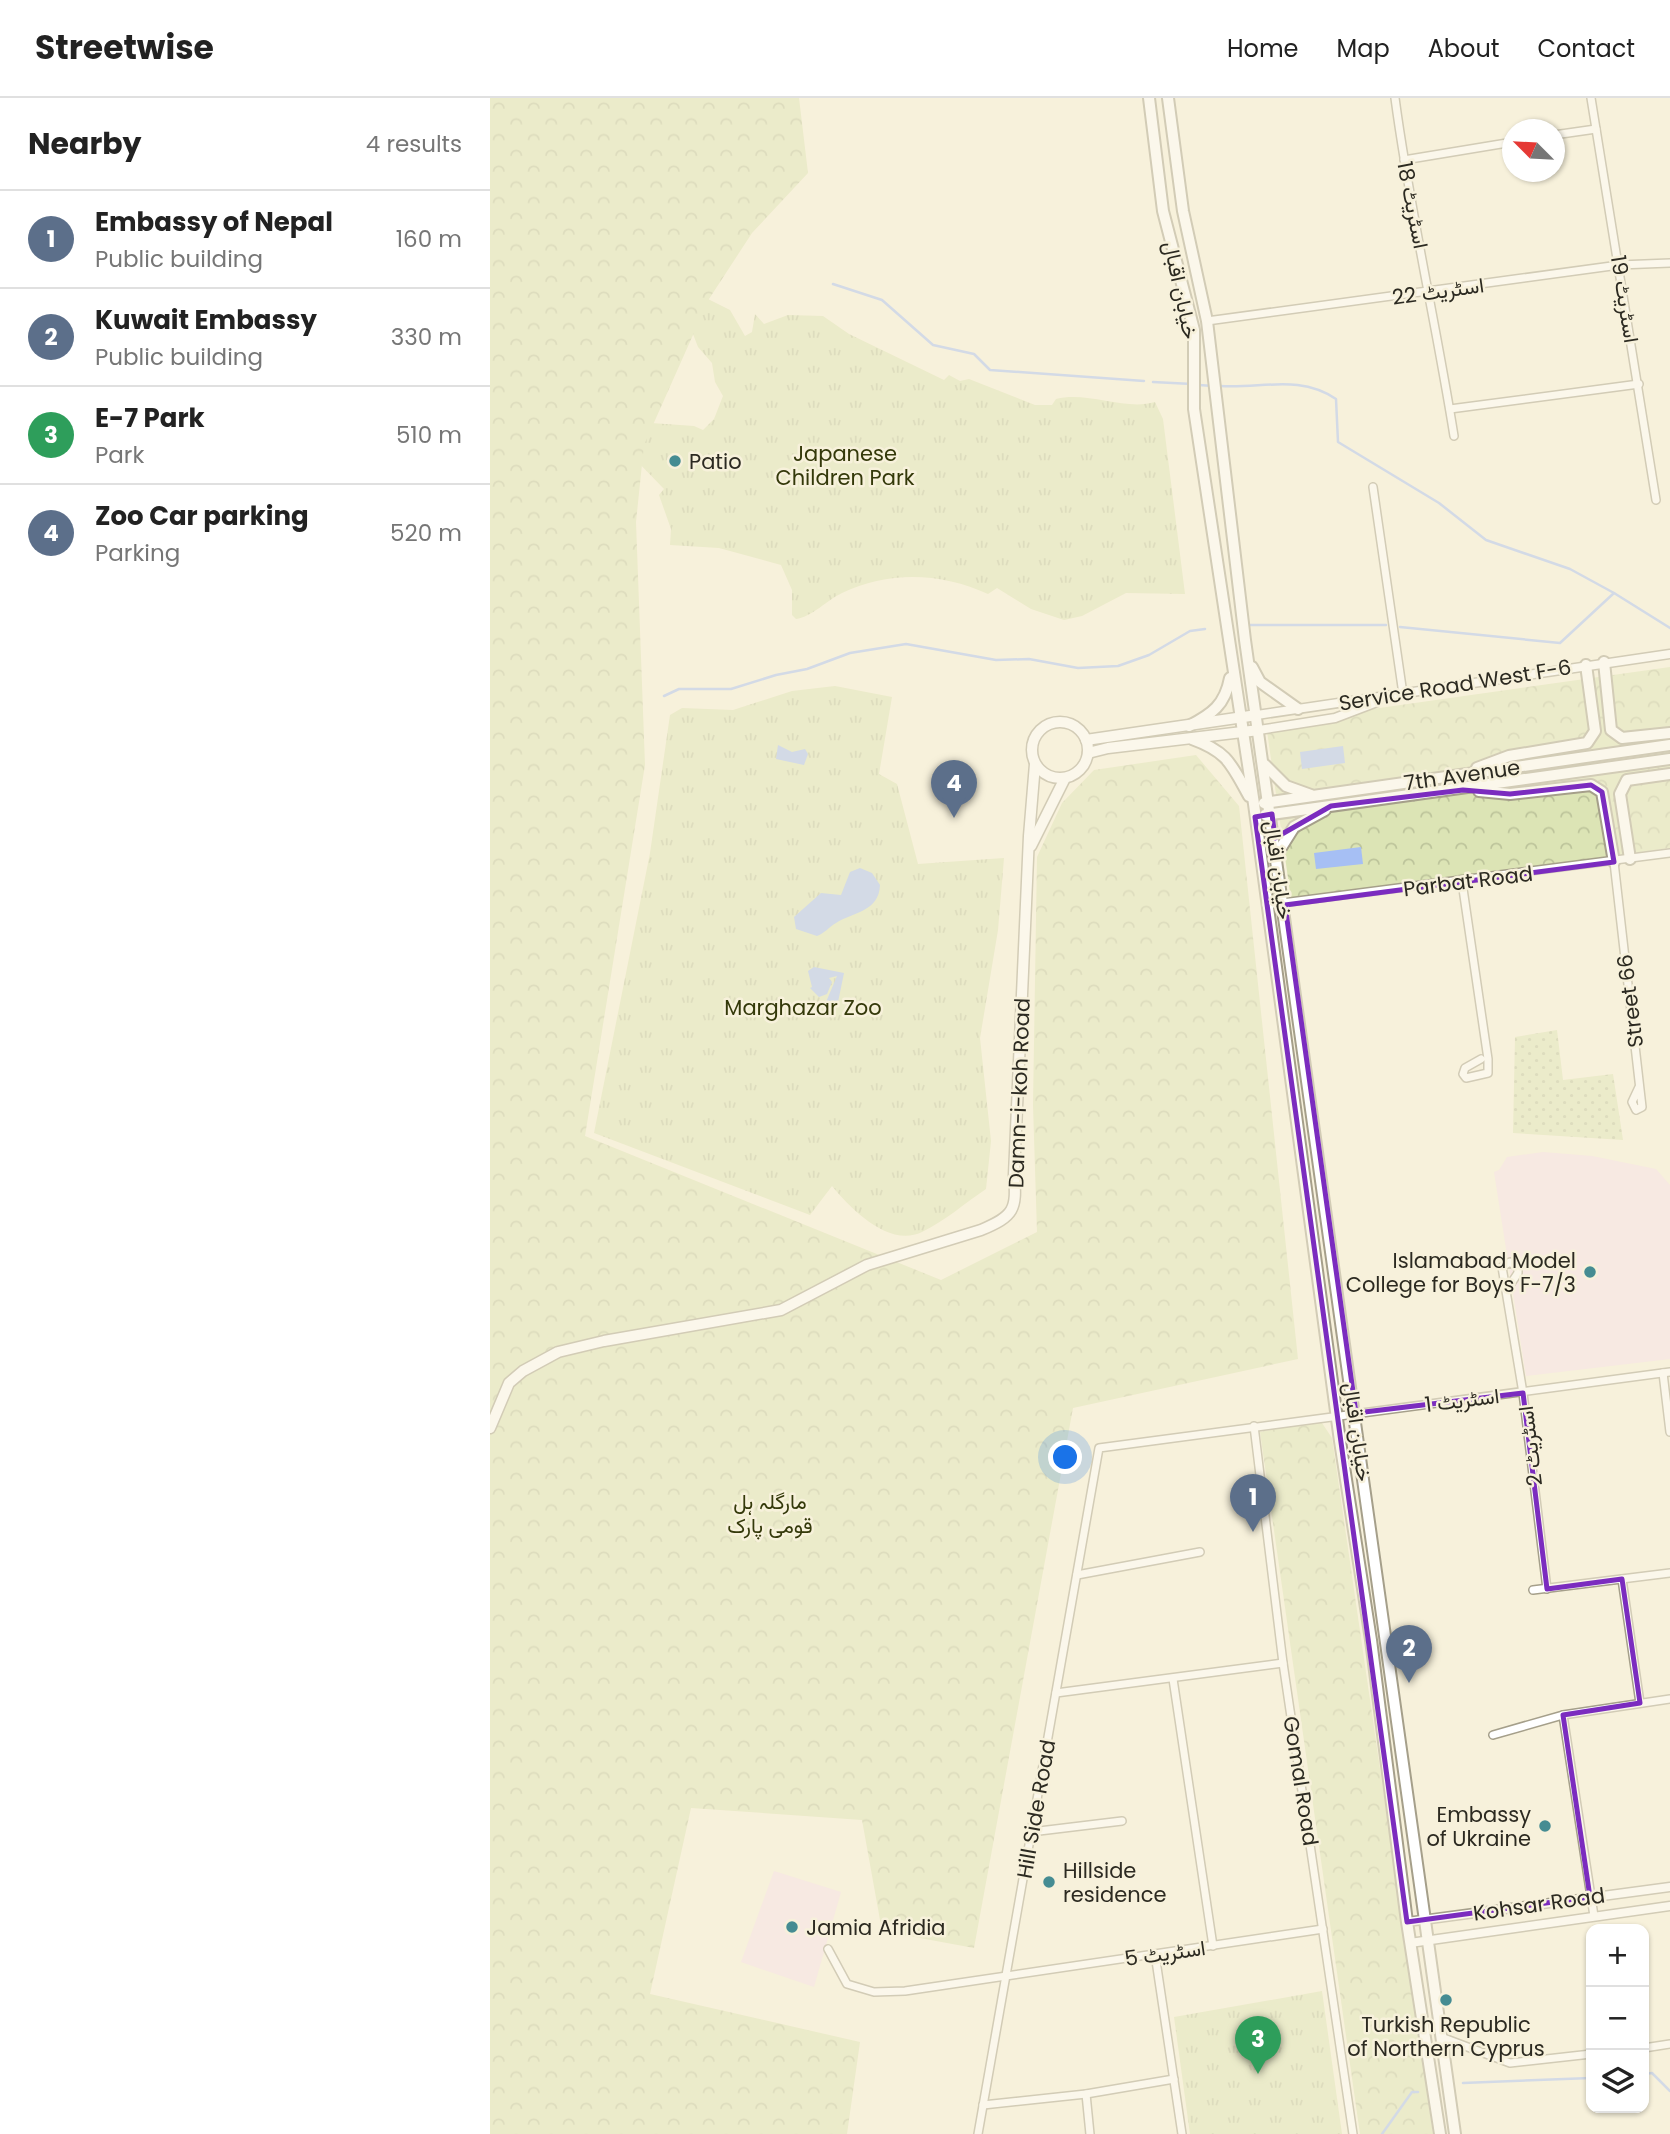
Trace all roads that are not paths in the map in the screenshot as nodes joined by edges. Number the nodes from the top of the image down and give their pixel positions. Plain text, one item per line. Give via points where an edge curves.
1 (1149, 98) edge
2 (1158, 98) edge
3 (1168, 98) edge
4 (1395, 98) edge
5 (1591, 98) edge
6 (1596, 129) junction
7 (1565, 134) edge
8 (1502, 144) edge
9 (1404, 160) junction
10 (1670, 263) edge
11 (1619, 265) junction
12 (1431, 292) junction
13 (1207, 321) junction
14 (1639, 384) junction
15 (1450, 409) junction
16 (1454, 436) dead end
17 (1373, 487) dead end
18 (1656, 500) dead end
19 (1670, 654) edge
20 (1249, 662) junction
21 (1604, 662) junction
22 (1586, 665) junction
23 (1231, 668) junction
24 (1403, 694) junction
25 (1298, 709) junction
26 (1257, 715) junction
27 (1240, 717) junction
28 (1189, 726) junction
29 (1259, 730) junction
30 (1243, 733) junction
31 (1670, 733) edge
32 (1192, 738) junction
33 (1086, 740) junction
34 (1670, 746) edge
35 (1088, 753) junction
36 (1670, 759) edge
37 (1035, 764) junction
38 (1265, 765) junction
39 (1670, 774) edge
40 (1458, 775) junction
41 (1065, 778) junction
42 (1463, 790) junction
43 (1315, 797) junction
44 (1254, 804) junction
45 (1331, 807) junction
46 (1270, 808) junction
47 (1255, 817) junction
48 (1029, 849) junction
49 (1670, 853) edge
50 (1277, 854) junction
51 (1630, 859) junction
52 (1614, 862) junction
53 (1462, 883) junction
54 (1266, 905) junction
55 (1285, 905) junction
56 (1481, 1059) dead end
57 (1639, 1087) dead end
58 (1506, 1291) dead end
59 (1666, 1372) edge
60 (1523, 1393) junction
61 (1356, 1413) junction
62 (1337, 1415) junction
63 (1254, 1426) junction
64 (490, 1428) edge
65 (1670, 1432) edge
66 (1093, 1485) joint
67 (1200, 1552) dead end
68 (1670, 1573) edge
69 (1077, 1575) junction
70 (1622, 1579) junction
71 (1547, 1589) junction
72 (1533, 1590) dead end
73 (1283, 1663) junction
74 (1173, 1679) junction
75 (1056, 1693) junction
76 (1670, 1699) edge
77 (1640, 1703) junction
78 (1563, 1715) junction
79 (1493, 1735) dead end
80 (1122, 1821) dead end
81 (1031, 1832) junction
82 (1670, 1886) edge
83 (1590, 1897) junction
84 (1670, 1906) edge
85 (1594, 1916) junction
86 (1426, 1921) junction
87 (1407, 1922) junction
88 (1323, 1929) junction
89 (1430, 1940) junction
90 (1410, 1942) junction
91 (1213, 1945) junction
92 (828, 1949) dead end
93 (1155, 1954) junction
94 (1006, 1976) junction
95 (1441, 2037) junction
96 (1670, 2044) edge
97 (1649, 2047) edge
98 (1586, 2055) edge
99 (1174, 2079) junction
100 (1086, 2094) junction
101 (983, 2105) junction
102 (978, 2134) edge
103 (1090, 2134) edge
104 (1182, 2134) edge
105 (1353, 2134) edge
106 (1440, 2134) edge
107 (1455, 2134) edge

1 - 2 street
1 - 23 main road, خیابان اقبال via 1163,211 1194,330 1194,409
3 - 13 main road, خیابان اقبال via 1183,211
4 - 9 street, اسٹریٹ 18
5 - 6 street, اسٹریٹ 19
6 - 7 street
6 - 11 street, اسٹریٹ 19
8 - 9 street
9 - 12 street, اسٹریٹ 18
10 - 11 street, اسٹریٹ 22
11 - 12 street, اسٹریٹ 22
11 - 14 street, اسٹریٹ 19
12 - 13 street, اسٹریٹ 22
12 - 15 street, اسٹریٹ 18
13 - 20 main road, خیابان اقبال
14 - 15 street
14 - 18 street, اسٹریٹ 19
15 - 16 street, اسٹریٹ 18
17 - 24 street
19 - 21 street, Service Road West F-6
20 - 25 main road via 1260,681
20 - 26 main road, خیابان اقبال
21 - 22 street, Service Road West F-6
21 - 31 main road via 1611,730 1622,738
22 - 24 street, Service Road West F-6
22 - 40 main road via 1595,731 1587,743 1509,756
23 - 27 main road, خیابان اقبال
23 - 28 main road via 1227,695 1219,707
24 - 25 street, Service Road West F-6
24 - 29 street via 1335,718
25 - 26 street, Service Road West F-6
26 - 27 main road, Service Road West F-6
26 - 29 main road, خیابان اقبال
27 - 28 main road
27 - 30 main road, خیابان اقبال
28 - 33 main road
29 - 30 main road
29 - 38 main road, خیابان اقبال
30 - 32 main road
30 - 44 main road, خیابان اقبال
32 - 35 main road
32 - 44 main road via 1216,747 1228,758
33 - 35 main road
33 - 37 main road via 1065,722 1046,725 1033,741
34 - 40 main road, 7th Avenue
35 - 41 main road via 1080,770
36 - 42 main road, 7th Avenue
37 - 41 main road via 1048,776
37 - 48 main road, Damn-i-koh Road
38 - 43 main road via 1286,786
38 - 46 main road, خیابان اقبال
39 - 51 main road via 1627,780 1619,794
40 - 43 main road, 7th Avenue
41 - 48 main road
42 - 45 main road, 7th Avenue
42 - 52 main road via 1510,794 1591,785 1602,792
43 - 46 main road, 7th Avenue
44 - 46 main road, 7th Avenue
44 - 47 main road, خیابان اقبال
45 - 46 main road, 7th Avenue
45 - 50 main road via 1294,827
46 - 47 main road, 7th Avenue
46 - 50 main road, خیابان اقبال
47 - 54 main road, خیابان اقبال
48 - 64 main road, Damn-i-koh Road via 1016,1200 1007,1217 981,1230 867,1265 781,1310 558,1352 509,1383
49 - 51 street, Parbat Road
50 - 55 main road, خیابان اقبال
51 - 52 street, Parbat Road
52 - 53 street, Parbat Road
52 - 57 street, Street 66 via 1642,1107 1636,1110 1632,1102
53 - 55 street, Parbat Road
53 - 56 street via 1488,1059 1488,1073 1466,1079 1465,1068
54 - 55 street, Parbat Road
54 - 62 main road, خیابان اقبال
55 - 61 main road, خیابان اقبال
58 - 60 street, اسٹریٹ 2 via 1518,1273 1510,1262 1502,1267
59 - 60 street, اسٹریٹ 1
59 - 65 street
60 - 61 street, اسٹریٹ 1
60 - 71 street, اسٹریٹ 2
61 - 62 street, اسٹریٹ 1
61 - 86 main road, خیابان اقبال
62 - 63 street, اسٹریٹ 1
62 - 87 main road, خیابان اقبال
63 - 66 street, اسٹریٹ 1 via 1099,1448
63 - 73 street, Gomal Road
66 - 69 street, Hill Side Road
67 - 69 street
68 - 70 street
69 - 75 street, Hill Side Road
70 - 71 street
70 - 77 street
71 - 72 street
73 - 74 street
73 - 88 street, Gomal Road
74 - 75 street
74 - 91 street
75 - 81 street, Hill Side Road
76 - 77 street
77 - 78 street
78 - 79 street
78 - 83 street
80 - 81 street
81 - 94 street, Hill Side Road
82 - 83 street, Kohsar Road
83 - 85 street
83 - 86 street, Kohsar Road
84 - 85 street, Kohsar Road
85 - 89 street, Kohsar Road
86 - 87 street, Kohsar Road
86 - 89 main road, خیابان اقبال
87 - 90 main road, خیابان اقبال
88 - 91 street, اسٹریٹ 5
88 - 105 street, Gomal Road
89 - 90 street, Kohsar Road
89 - 95 main road, خیابان اقبال
90 - 106 main road, خیابان اقبال
91 - 93 street, اسٹریٹ 5
92 - 94 street, اسٹریٹ 5 via 847,1984 874,1992
93 - 94 street, اسٹریٹ 5
93 - 99 street
94 - 101 street, Hill Side Road
95 - 98 street via 1510,2063
95 - 107 main road, خیابان اقبال
96 - 97 street
99 - 100 street
99 - 104 street
100 - 101 street
100 - 103 street
101 - 102 street, Hill Side Road

